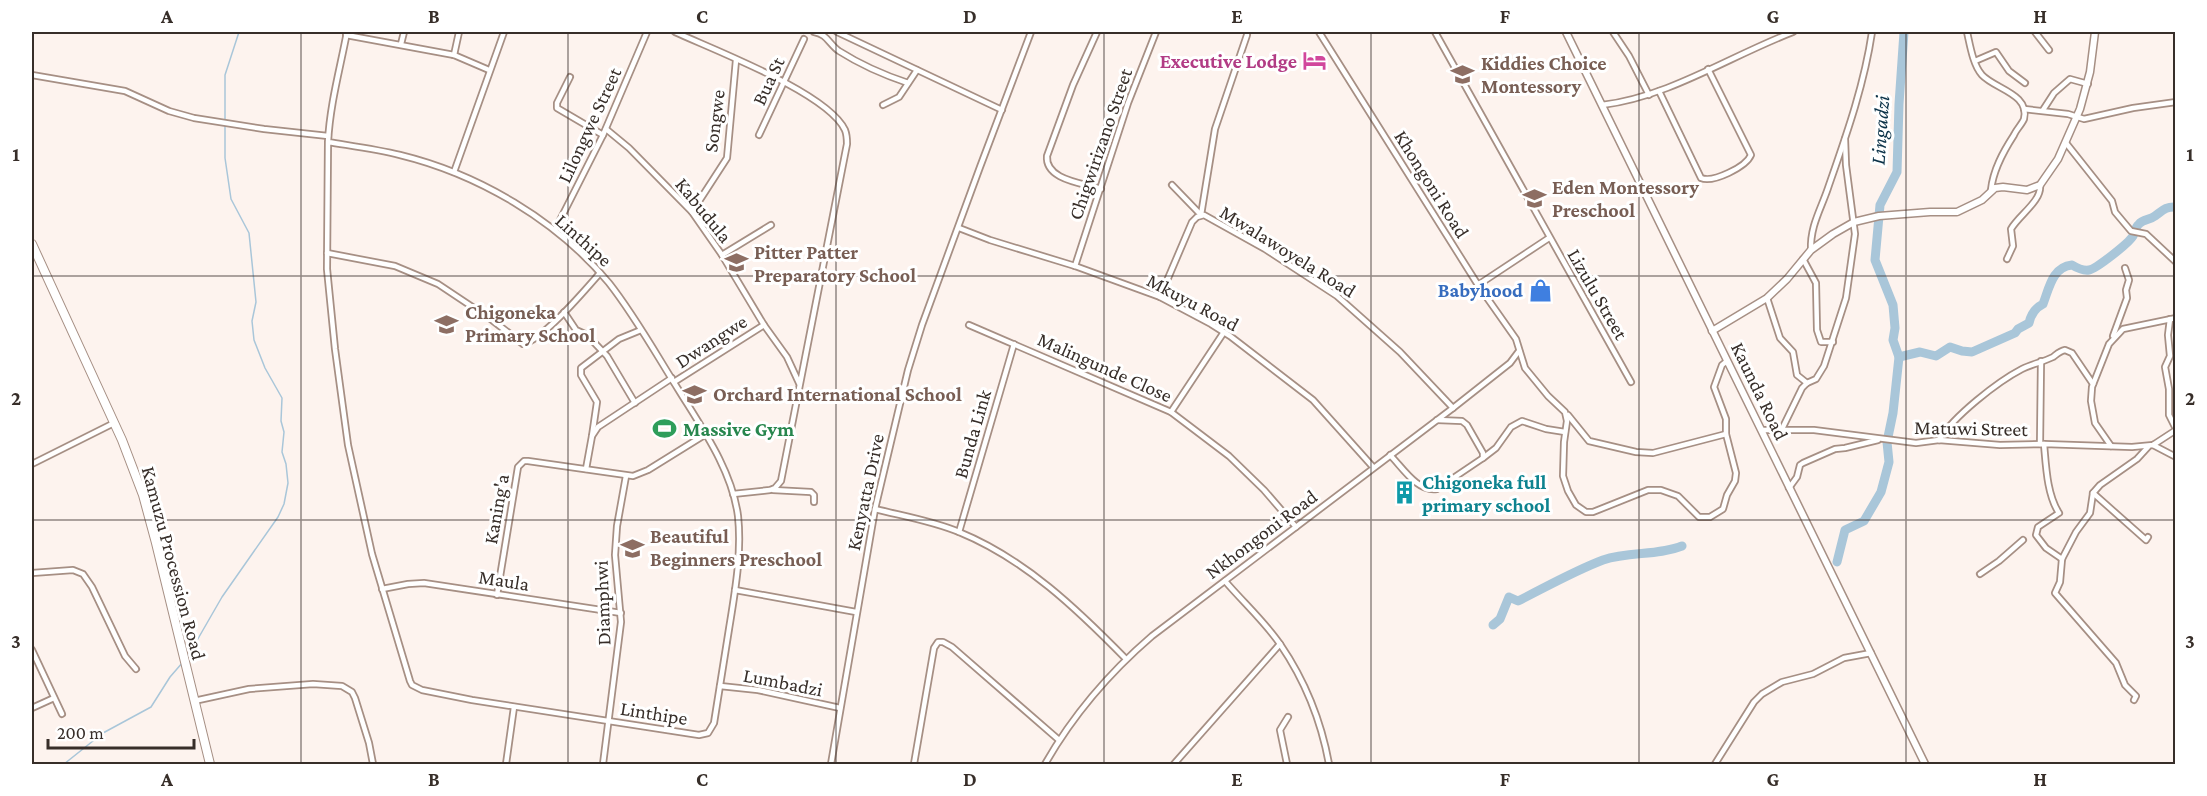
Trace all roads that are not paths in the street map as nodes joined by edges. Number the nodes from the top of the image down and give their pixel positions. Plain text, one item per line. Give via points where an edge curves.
1 (404, 32) edge
2 (459, 32) edge
3 (504, 32) edge
4 (647, 32) edge
5 (675, 32) edge
6 (814, 32) edge
7 (837, 32) edge
8 (1031, 32) edge
9 (1097, 32) edge
10 (1156, 32) edge
11 (1320, 32) edge
12 (1435, 32) edge
13 (1566, 32) edge
14 (1613, 32) edge
15 (1792, 32) edge
16 (1872, 32) edge
17 (1967, 32) edge
18 (1975, 32) edge
19 (2035, 32) edge
20 (2095, 32) edge
21 (346, 33) edge
22 (1247, 35) dead end
23 (804, 39) dead end
24 (401, 44) junction
25 (2049, 50) dead end
26 (454, 55) junction
27 (736, 60) junction
28 (1975, 61) junction
29 (1708, 69) junction
30 (489, 70) junction
31 (916, 70) junction
32 (32, 75) edge
33 (570, 77) dead end
34 (783, 82) junction
35 (908, 83) junction
36 (2025, 83) dead end
37 (2088, 84) junction
38 (1659, 91) junction
39 (1648, 94) junction
40 (2175, 102) edge
41 (883, 105) dead end
42 (1602, 105) junction
43 (2024, 109) junction
44 (1002, 110) junction
45 (2043, 110) junction
46 (2076, 118) junction
47 (605, 132) junction
48 (759, 135) dead end
49 (328, 136) junction
50 (1845, 139) junction
51 (328, 142) junction
52 (2066, 143) junction
53 (454, 172) junction
54 (1172, 185) dead end
55 (2040, 185) junction
56 (1101, 189) junction
57 (1991, 190) junction
58 (692, 212) junction
59 (1202, 215) junction
60 (1854, 222) junction
61 (771, 225) dead end
62 (959, 228) junction
63 (555, 230) junction
64 (1549, 237) junction
65 (32, 244) edge
66 (1811, 250) junction
67 (327, 253) junction
68 (722, 255) junction
69 (1803, 259) junction
70 (2007, 259) dead end
71 (2175, 262) edge
72 (1075, 266) junction
73 (2125, 268) dead end
74 (600, 273) junction
75 (1478, 285) junction
76 (1160, 297) junction
77 (1767, 298) junction
78 (564, 312) junction
79 (2173, 319) edge
80 (764, 325) junction
81 (969, 326) dead end
82 (641, 330) junction
83 (1712, 331) junction
84 (1224, 332) junction
85 (1833, 342) junction
86 (1014, 344) junction
87 (2109, 344) junction
88 (602, 351) junction
89 (1519, 351) junction
90 (1727, 361) junction
91 (2041, 361) junction
92 (673, 380) junction
93 (1631, 382) dead end
94 (799, 383) junction
95 (1807, 383) junction
96 (2093, 384) junction
97 (635, 403) junction
98 (1453, 408) junction
99 (1171, 412) junction
100 (1566, 412) junction
101 (1437, 420) junction
102 (114, 423) junction
103 (1782, 429) junction
104 (1762, 430) junction
105 (2175, 430) edge
106 (1565, 432) junction
107 (706, 434) junction
108 (1726, 434) junction
109 (592, 436) junction
110 (1880, 439) junction
111 (1939, 440) junction
112 (2042, 444) junction
113 (2111, 446) junction
114 (2151, 446) junction
115 (1390, 455) junction
116 (2175, 457) edge
117 (1483, 458) junction
118 (32, 464) edge
119 (1373, 468) junction
120 (586, 469) junction
121 (626, 476) junction
122 (1789, 488) junction
123 (770, 490) junction
124 (2093, 493) junction
125 (733, 494) junction
126 (814, 502) dead end
127 (875, 508) junction
128 (1296, 527) junction
129 (959, 532) junction
130 (2148, 537) dead end
131 (2023, 540) dead end
132 (2062, 559) junction
133 (32, 573) edge
134 (1980, 574) dead end
135 (1225, 581) junction
136 (382, 589) junction
137 (735, 590) junction
138 (497, 595) junction
139 (856, 612) junction
140 (621, 613) junction
141 (1280, 644) junction
142 (32, 650) edge
143 (1871, 653) junction
144 (1125, 659) junction
145 (136, 669) dead end
146 (720, 686) junction
147 (54, 698) junction
148 (2134, 700) dead end
149 (194, 701) junction
150 (514, 707) junction
151 (32, 708) edge
152 (840, 708) junction
153 (62, 714) dead end
154 (1288, 717) dead end
155 (610, 721) junction
156 (1059, 740) junction
157 (210, 765) edge
158 (373, 765) edge
159 (506, 765) edge
160 (603, 765) edge
161 (831, 765) edge
162 (914, 765) edge
163 (1045, 765) edge
164 (1174, 765) edge
165 (1287, 765) edge
166 (1329, 765) edge
167 (1716, 765) edge
168 (1925, 765) edge

1 - 24 street
2 - 26 street
3 - 30 street
4 - 47 street, Lilongwe Street
5 - 27 street
6 - 35 street via 822,33 838,50 862,64
7 - 31 street
8 - 44 street, Kenyatta Drive
9 - 56 street via 1073,85 1046,163 1056,175
10 - 56 street, Chigwirizano Street
11 - 75 street, Khongoni Road
12 - 64 street, Lizulu Street
13 - 42 main road, Kaunda Road
14 - 39 street
15 - 29 street
16 - 50 street via 1859,96
17 - 18 street
17 - 28 street
19 - 25 street
20 - 37 main road
21 - 24 street
21 - 49 street, Linthipe
22 - 59 street via 1215,129
23 - 34 street, Bua St
24 - 26 street
26 - 30 street
27 - 34 street
27 - 58 street, Songwe via 727,158
28 - 36 street via 1996,52 2009,71
28 - 43 street via 1983,76 2014,94
29 - 38 street
29 - 38 street via 1751,155 1747,162 1714,179 1701,178
30 - 53 street
31 - 35 street
31 - 44 street
32 - 49 street via 125,91 194,118
33 - 47 street, Kabudula via 557,108
34 - 48 street, Bua St
34 - 94 street via 814,99 832,116 845,130 847,144
35 - 41 street via 895,100
37 - 45 street via 2070,79
37 - 46 main road
38 - 39 street
39 - 42 street
40 - 46 street
42 - 83 main road, Kaunda Road
43 - 45 street
43 - 57 street via 2023,122 2001,159
44 - 62 street, Kenyatta Drive
45 - 46 street
46 - 52 main road
47 - 58 street, Kabudula via 628,148
47 - 63 street, Lilongwe Street
49 - 51 street, Linthipe
50 - 60 street
50 - 66 street via 1815,220
51 - 53 street, Linthipe via 399,155
51 - 67 street, Linthipe
52 - 55 main road
52 - 71 street via 2131,231 2146,234
53 - 63 street, Linthipe via 484,184
54 - 59 street
55 - 57 main road via 2027,190
55 - 70 street via 2040,194 2011,229 2013,246
56 - 72 street, Chigwirizano Street
57 - 60 main road via 1982,200 1957,212 1879,216
58 - 68 street, Kabudula
59 - 76 street, Mwalawoyela Road via 1192,222
59 - 98 street, Mwalawoyela Road via 1265,249 1337,296 1401,352
60 - 66 main road
60 - 85 street via 1846,298
61 - 68 street
62 - 72 street, Mkuyu Road
62 - 127 street, Kenyatta Drive via 910,362
63 - 74 street, Linthipe
64 - 75 street
64 - 93 street, Lizulu Street
65 - 102 highway, Kamuzu Procession Road
66 - 69 main road
67 - 78 street via 395,266 438,284 523,344
67 - 136 street, Linthipe via 348,445
68 - 80 street, Kabudula
69 - 77 main road
69 - 85 street via 1816,283 1821,342
72 - 76 street, Mkuyu Road
73 - 87 street via 2129,280 2127,298
74 - 78 street
74 - 82 street, Linthipe
75 - 89 street, Khongoni Road via 1516,339
76 - 84 street, Mkuyu Road
77 - 83 main road
77 - 95 street via 1780,338 1795,357 1797,375
78 - 88 street via 576,330 587,335
79 - 87 street via 2123,329
79 - 105 street via 2168,335 2170,356 2165,364 2169,415
80 - 92 street, Dwangwe
80 - 94 street, Kabudula via 787,357
81 - 86 street, Malingunde Close
82 - 88 street
82 - 92 street, Linthipe
83 - 90 main road, Kaunda Road
84 - 99 street
84 - 119 street, Mkuyu Road via 1313,400
85 - 95 street via 1818,376
86 - 99 street, Malingunde Close
86 - 129 street, Bunda Link
87 - 96 street
88 - 97 street
88 - 109 street via 580,371 597,402
89 - 98 street, Nkhongoni Road via 1510,363
89 - 100 street, Khongoni Road via 1525,368
90 - 104 main road, Kaunda Road
90 - 108 street via 1714,387 1726,419
91 - 96 street via 2068,351
91 - 111 street via 2001,382 1963,412
91 - 112 street
92 - 97 street, Dwangwe
92 - 107 street, Linthipe
94 - 123 street via 781,481
95 - 103 street
96 - 113 street via 2093,418
97 - 109 street, Dwangwe via 598,427
98 - 101 street, Nkhongoni Road
99 - 128 street, Malingunde Close via 1229,456
100 - 106 street
100 - 108 street, Khongoni Road via 1589,441 1636,452 1653,453
101 - 115 street, Nkhongoni Road
101 - 117 street via 1462,421 1467,425
102 - 118 street
102 - 149 highway, Kamuzu Procession Road via 149,515
103 - 104 street, Matuwi Street
103 - 110 street, Matuwi Street
104 - 122 main road, Kaunda Road
105 - 114 street
106 - 108 street via 1563,476 1581,510 1593,512 1648,490 1661,490 1678,496 1699,517 1705,518 1723,509 1735,481
106 - 117 street via 1522,421 1511,427
107 - 121 street via 648,470
107 - 125 street, Linthipe
109 - 120 street
110 - 111 street, Matuwi Street via 1916,443
110 - 122 street via 1835,449 1803,463
111 - 112 street, Matuwi Street
112 - 113 street, Matuwi Street
112 - 132 street via 2054,505 2060,513 2035,532 2046,548
113 - 114 street, Matuwi Street
114 - 116 street
114 - 124 street
115 - 117 street via 1428,490 1437,489
115 - 119 street, Nkhongoni Road
119 - 128 street, Nkhongoni Road
120 - 121 street, Kaning'a
120 - 138 street, Kaning'a via 528,461 518,467
121 - 140 street, Diamphwi via 615,555
122 - 143 main road, Kaunda Road
123 - 125 street
123 - 126 street via 811,492
124 - 130 street via 2146,540
124 - 132 street via 2090,513
125 - 137 street, Linthipe via 739,528
127 - 129 street
127 - 139 street, Kenyatta Drive
128 - 135 street, Nkhongoni Road
129 - 144 street via 1004,556 1055,591
131 - 134 street
132 - 148 street via 2055,593 2116,663 2125,685 2136,696
133 - 145 street via 73,570 83,574 125,656
135 - 141 street
135 - 144 street, Nkhongoni Road
136 - 138 street, Maula via 416,582
136 - 150 street, Linthipe via 412,685
137 - 139 street
137 - 146 street, Linthipe
138 - 140 street, Maula
139 - 152 street, Kenyatta Drive
140 - 155 street, Diamphwi
141 - 164 street
141 - 166 street via 1315,708
142 - 147 street
143 - 167 street via 1844,658 1813,675 1782,682 1762,694
143 - 168 main road, Kaunda Road
144 - 156 street, Nkhongoni Road
146 - 152 street, Lumbadzi
146 - 155 street, Linthipe via 713,728 704,735
147 - 151 street
147 - 153 street
149 - 157 highway, Kamuzu Procession Road
149 - 158 street via 281,685 342,686 355,698
150 - 155 street, Linthipe
150 - 159 street
152 - 161 street, Kenyatta Drive
154 - 165 street via 1280,730
155 - 160 street, Diamphwi
156 - 162 street via 952,647 938,642
156 - 163 street, Nkhongoni Road

